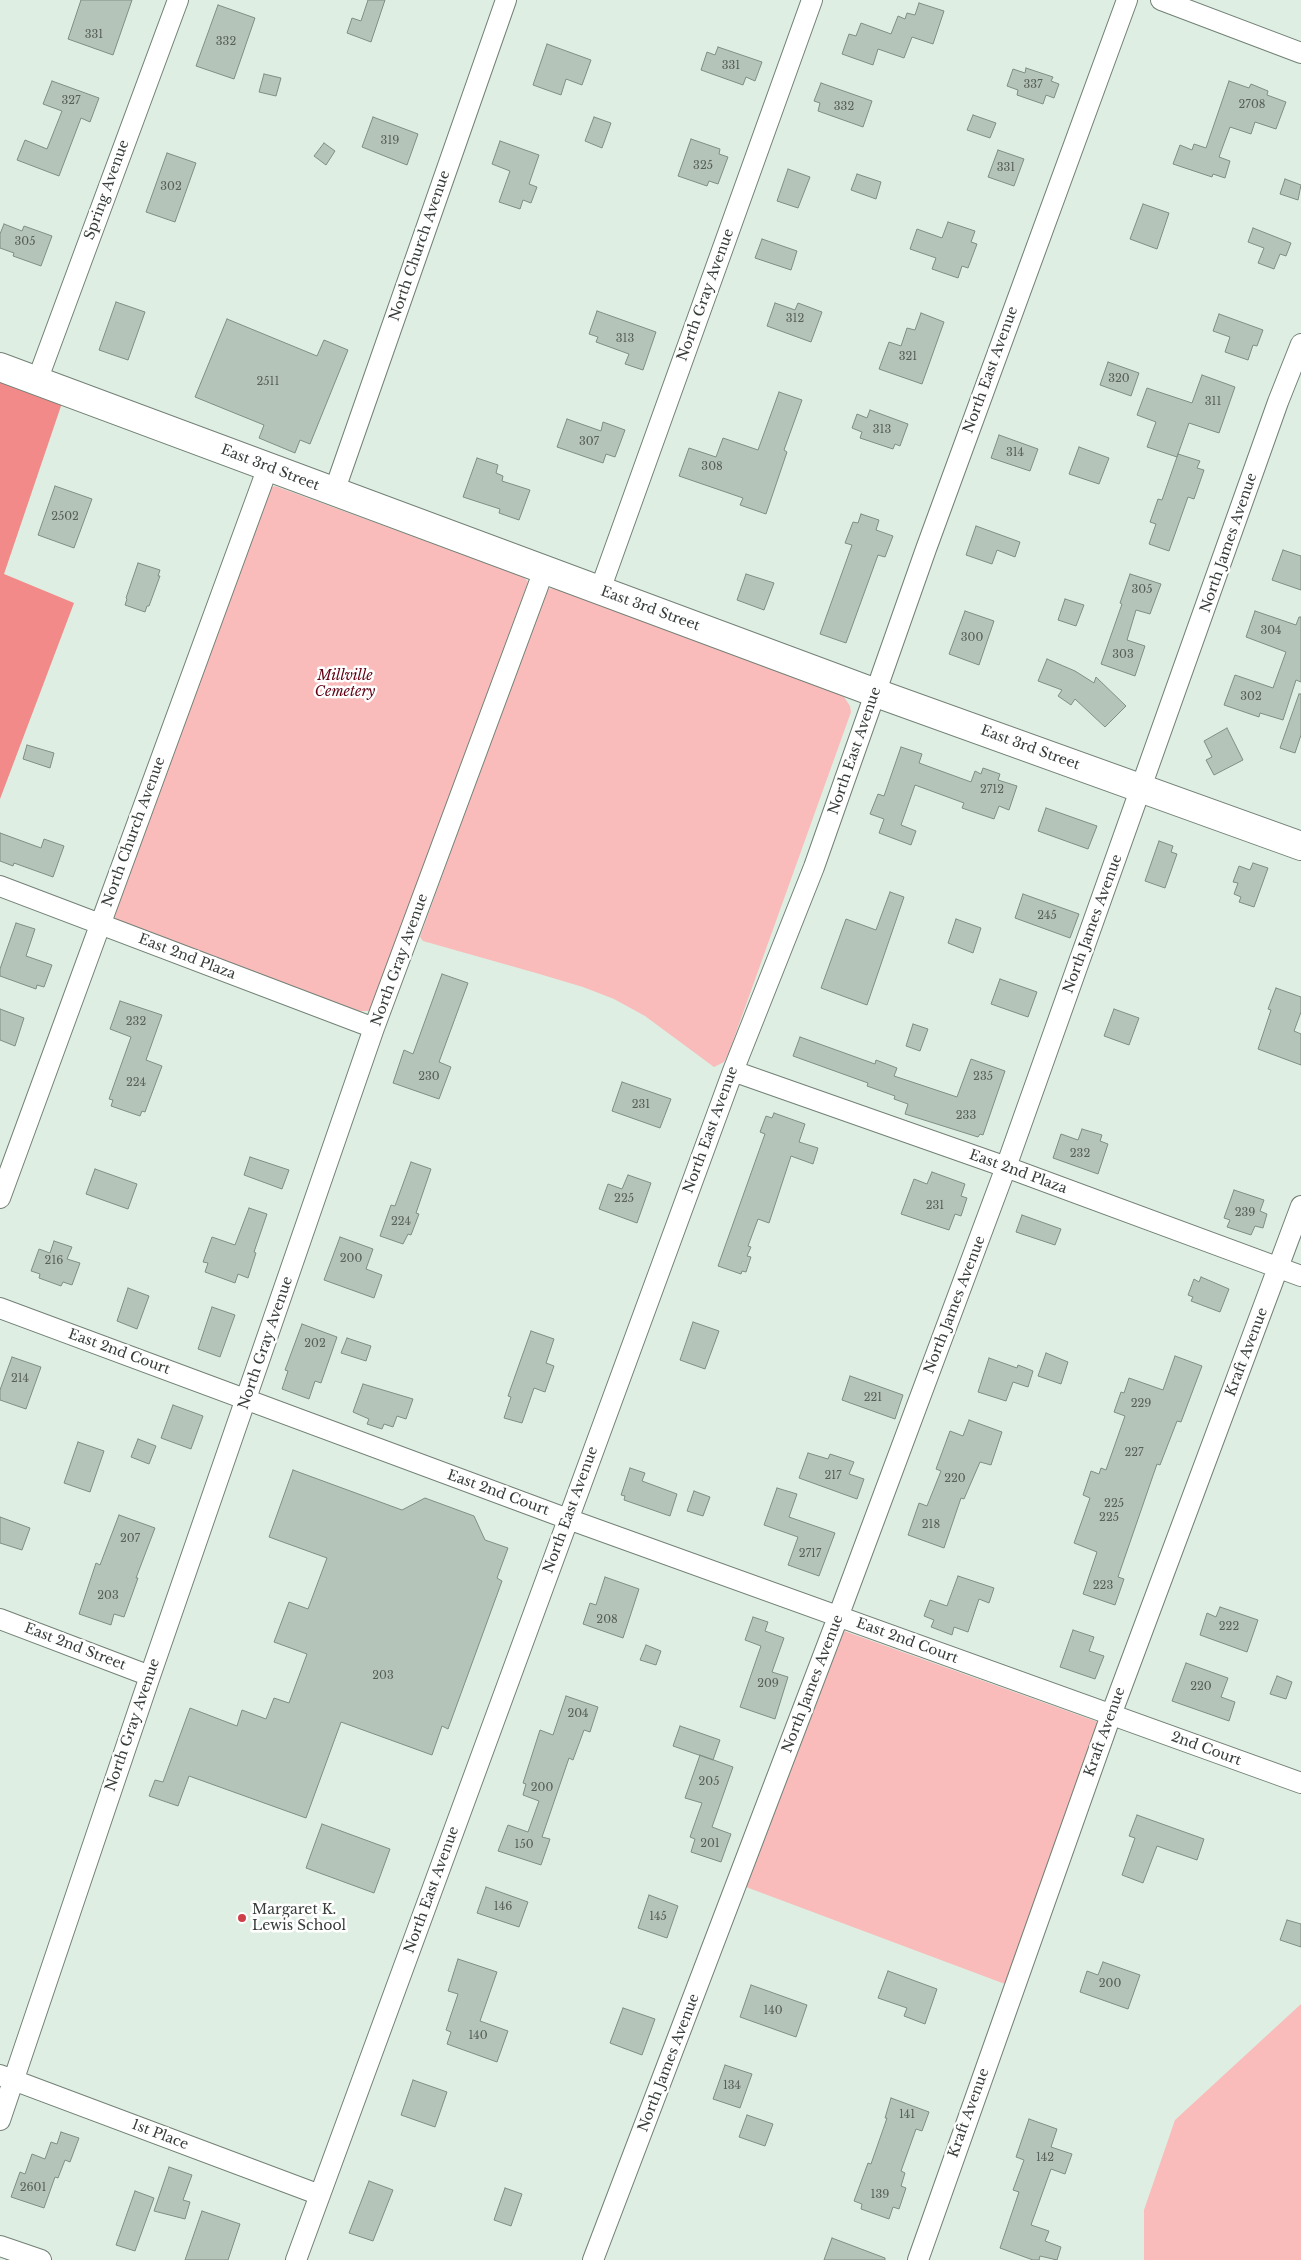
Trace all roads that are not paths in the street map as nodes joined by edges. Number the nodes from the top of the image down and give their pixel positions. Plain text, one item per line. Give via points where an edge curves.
1 (178, 0) edge
2 (506, 0) edge
3 (812, 0) edge
4 (1127, 0) edge
5 (1161, 0) edge
6 (1301, 53) edge
7 (1301, 344) edge
8 (0, 367) edge
9 (37, 381) junction
10 (268, 467) junction
11 (334, 492) junction
12 (544, 570) junction
13 (600, 590) junction
14 (876, 693) junction
15 (1142, 788) junction
16 (1301, 846) edge
17 (0, 886) edge
18 (100, 924) junction
19 (374, 1028) junction
20 (733, 1071) junction
21 (1006, 1167) junction
22 (0, 1198) edge
23 (1301, 1206) edge
24 (1278, 1268) junction
25 (1301, 1276) edge
26 (0, 1308) edge
27 (247, 1399) junction
28 (568, 1519) junction
29 (838, 1617) junction
30 (0, 1619) edge
31 (150, 1676) junction
32 (1111, 1714) junction
33 (1301, 1783) edge
34 (7, 2077) edge
35 (0, 2120) edge
36 (320, 2195) junction
37 (0, 2246) edge
38 (41, 2260) edge
39 (296, 2260) edge
40 (593, 2260) edge
41 (918, 2260) edge

1 - 9 street, Spring Avenue
2 - 11 street, North Church Avenue
3 - 13 street, North Gray Avenue
4 - 14 street, North East Avenue
5 - 6 street
7 - 15 street, North James Avenue
8 - 9 street, East 3rd Street
9 - 10 street, East 3rd Street
10 - 11 street, East 3rd Street
10 - 18 street, North Church Avenue
11 - 12 street, East 3rd Street
12 - 13 street, East 3rd Street
12 - 19 street, North Gray Avenue
13 - 14 street, East 3rd Street
14 - 15 street, East 3rd Street
14 - 20 street, North East Avenue via 814,867
15 - 16 street, East 3rd Street
15 - 21 street, North James Avenue
17 - 18 street, East 2nd Plaza
18 - 19 street, East 2nd Plaza
18 - 22 street, North Church Avenue
19 - 27 street, North Gray Avenue
20 - 21 street, East 2nd Plaza
20 - 28 street, North East Avenue
21 - 24 street, East 2nd Plaza
21 - 29 street, North James Avenue
23 - 24 street, Kraft Avenue
24 - 25 street, East 2nd Plaza
24 - 32 street, Kraft Avenue
26 - 27 street, East 2nd Court
27 - 28 street, East 2nd Court
27 - 31 street, North Gray Avenue
28 - 29 street, East 2nd Court
28 - 36 street, North East Avenue
29 - 32 street, East 2nd Court
29 - 40 street, North James Avenue
30 - 31 street, East 2nd Street
31 - 34 street, North Gray Avenue
32 - 33 street, 2nd Court
32 - 41 street, Kraft Avenue
34 - 35 street, North Gray Avenue
34 - 36 street, 1st Place
36 - 39 street, North East Avenue
37 - 38 street

